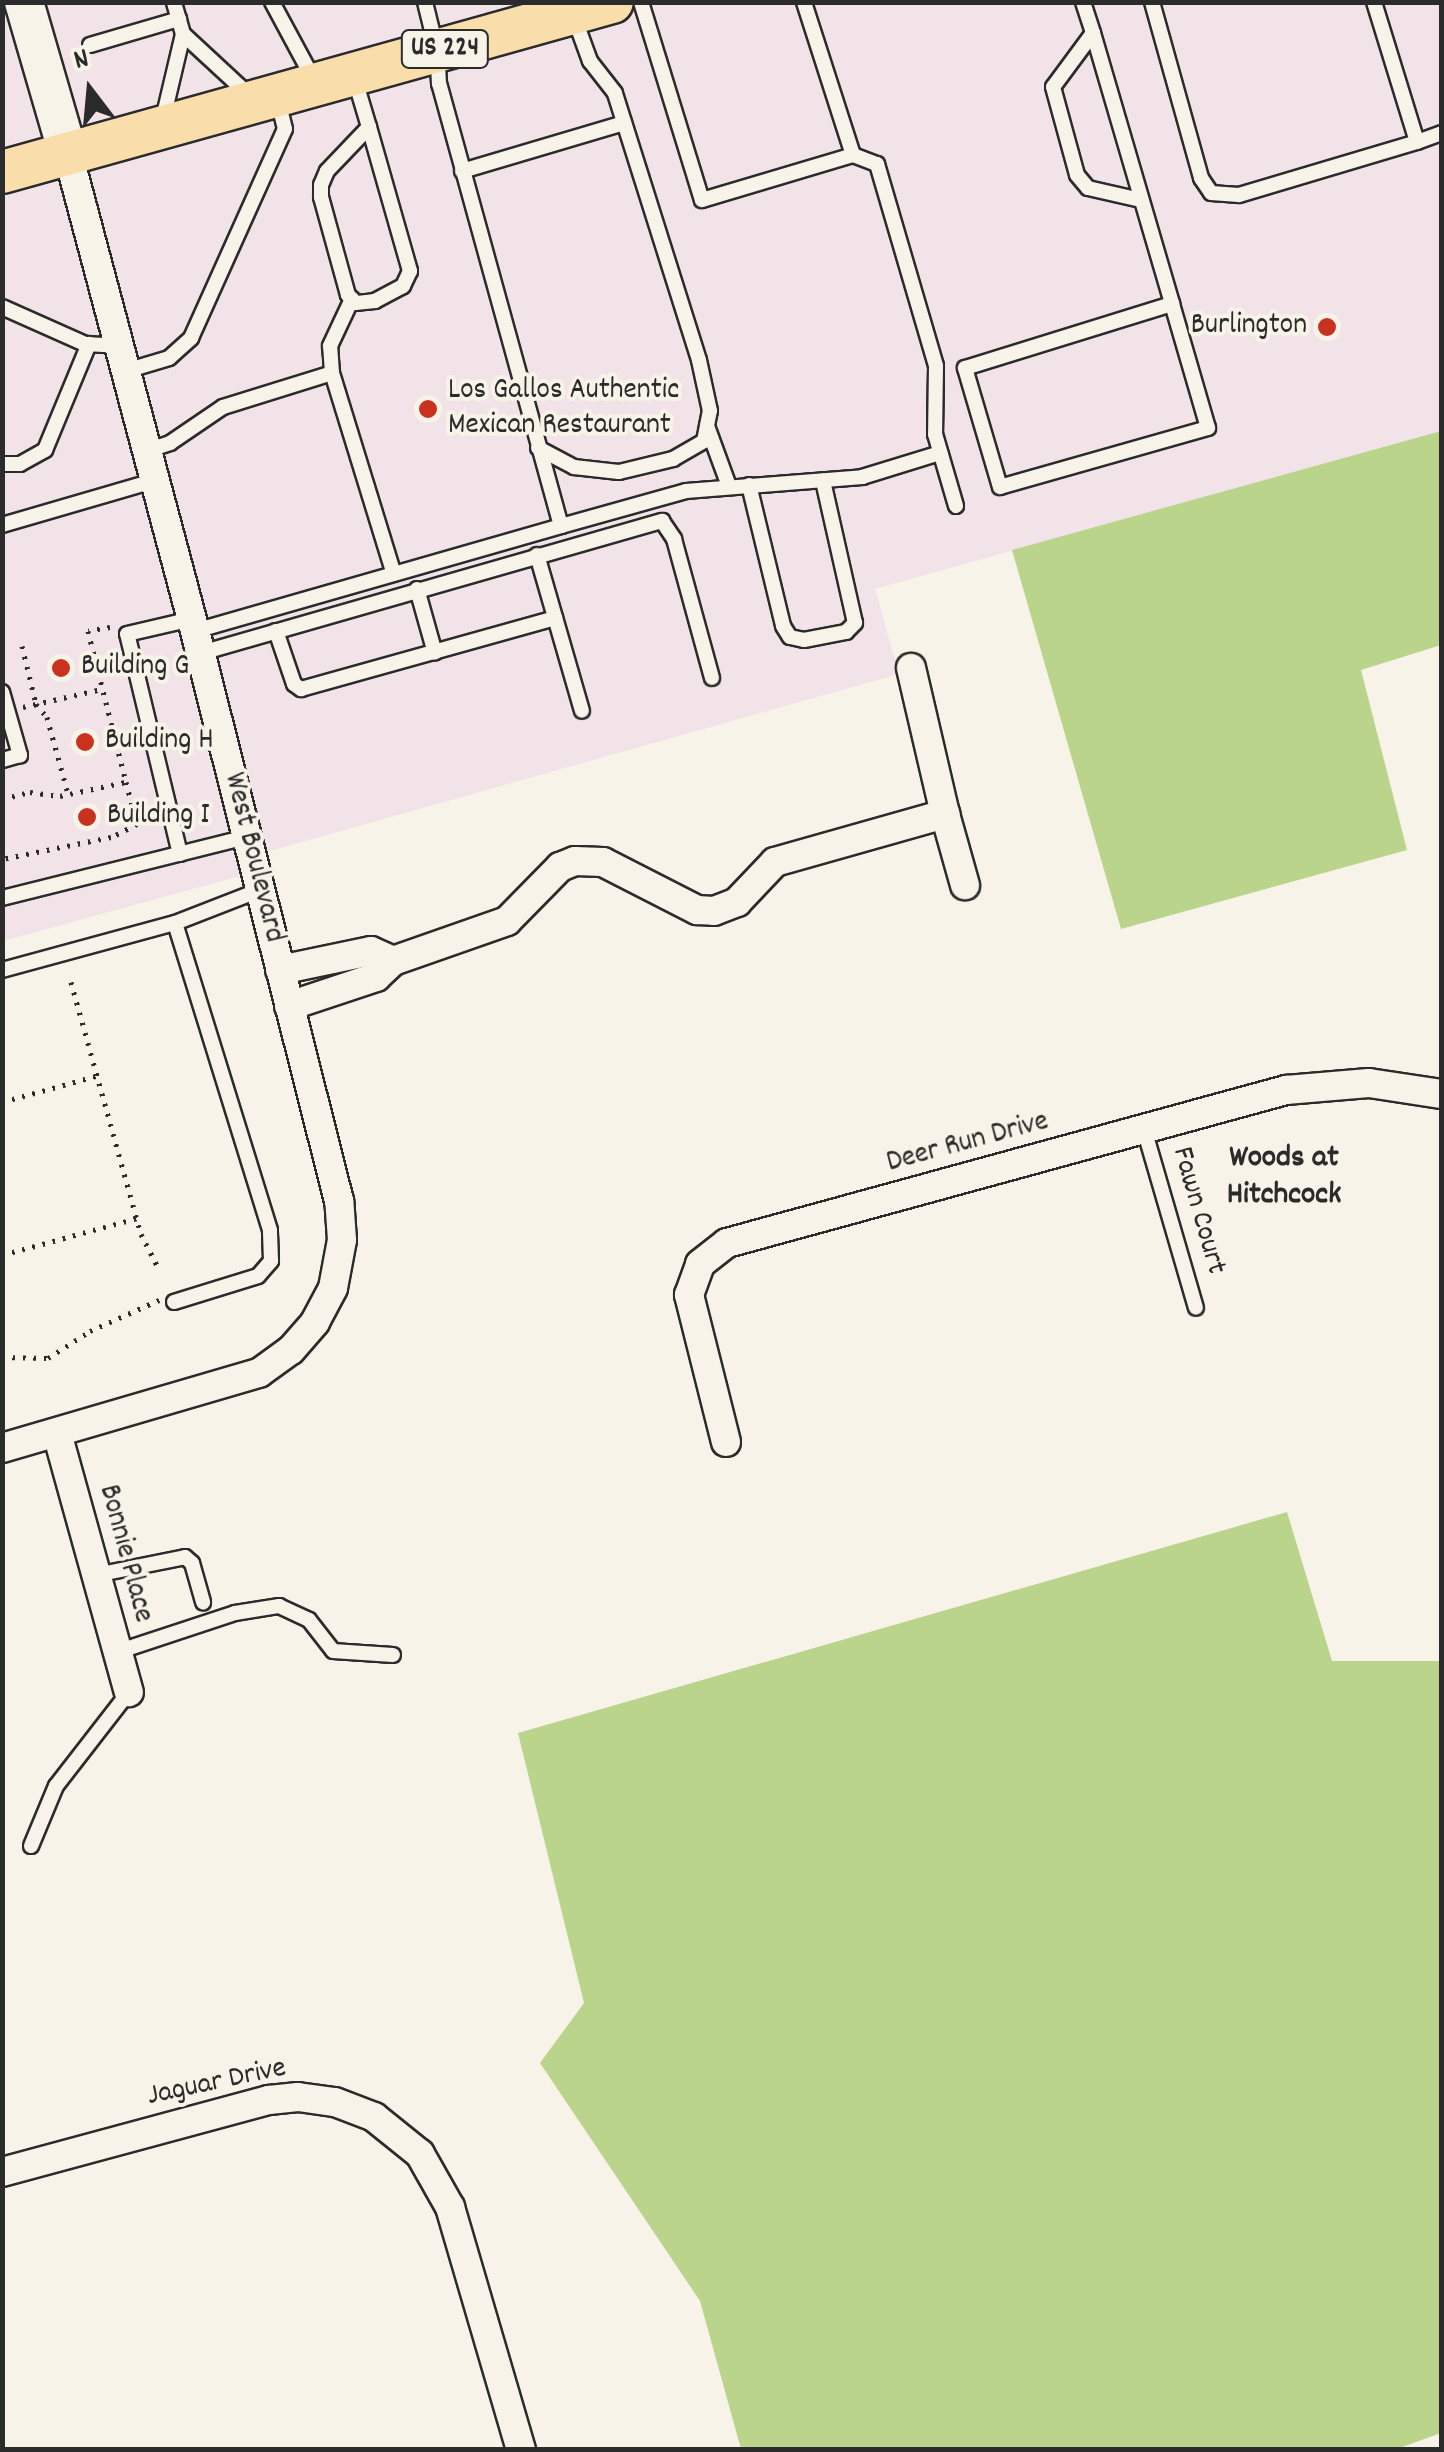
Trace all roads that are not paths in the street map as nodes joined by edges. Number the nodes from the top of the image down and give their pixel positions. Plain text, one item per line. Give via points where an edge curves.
1 (24, 2) edge
2 (174, 2) edge
3 (272, 2) edge
4 (425, 2) edge
5 (641, 2) edge
6 (804, 2) edge
7 (1152, 2) edge
8 (1374, 2) edge
9 (1386, 2) edge
10 (1087, 5) edge
11 (585, 6) edge
12 (1379, 19) junction
13 (181, 26) junction
14 (1092, 33) junction
15 (90, 44) dead end
16 (437, 51) junction
17 (301, 89) junction
18 (624, 123) junction
19 (369, 126) junction
20 (161, 128) junction
21 (1442, 133) edge
22 (1417, 142) junction
23 (68, 154) junction
24 (853, 155) junction
25 (462, 170) junction
26 (2, 172) edge
27 (1142, 200) junction
28 (352, 299) junction
29 (1172, 304) junction
30 (2, 307) edge
31 (89, 344) junction
32 (126, 358) junction
33 (332, 374) junction
34 (707, 425) junction
35 (538, 448) junction
36 (149, 450) junction
37 (940, 452) junction
38 (2, 464) edge
39 (156, 480) junction
40 (823, 481) junction
41 (749, 485) junction
42 (729, 486) junction
43 (956, 506) dead end
44 (2, 525) edge
45 (561, 526) junction
46 (537, 555) junction
47 (394, 574) junction
48 (417, 589) junction
49 (556, 618) junction
50 (276, 631) junction
51 (196, 635) junction
52 (435, 653) junction
53 (912, 668) dead end
54 (712, 678) dead end
55 (2, 692) edge
56 (582, 711) dead end
57 (2, 760) edge
58 (945, 814) junction
59 (247, 837) junction
60 (180, 854) junction
61 (965, 884) dead end
62 (260, 890) junction
63 (2, 898) edge
64 (175, 923) junction
65 (393, 961) junction
66 (2, 970) edge
67 (280, 970) junction
68 (289, 1006) junction
69 (1442, 1094) edge
70 (1144, 1129) junction
71 (169, 1300) road end
72 (1196, 1308) dead end
73 (57, 1433) junction
74 (726, 1442) dead end
75 (2, 1448) edge
76 (96, 1575) junction
77 (203, 1602) dead end
78 (117, 1652) junction
79 (393, 1655) dead end
80 (130, 1692) joint
81 (31, 1846) dead end
82 (2, 2172) edge
83 (521, 2450) edge

1 - 23 street, West Boulevard
2 - 13 lane
3 - 17 lane
4 - 16 lane
5 - 24 lane via 702,200
6 - 24 lane
7 - 22 lane via 1201,178 1211,193 1238,195
8 - 12 lane
9 - 12 lane
10 - 14 lane
11 - 16 main road, US 224
11 - 18 lane via 590,61 614,93
12 - 22 lane
13 - 15 lane
13 - 17 lane
13 - 20 lane
14 - 27 lane
14 - 27 lane via 1053,87 1077,175 1088,188
16 - 17 main road, US 224
16 - 25 lane via 438,84
17 - 19 lane
17 - 20 main road, US 224
17 - 32 lane via 192,338 169,358
18 - 25 lane
18 - 34 lane via 700,360
19 - 28 lane via 321,185
19 - 28 lane via 410,270 403,286 375,301
20 - 23 main road, US 224
21 - 22 lane
23 - 26 main road, US 224
23 - 32 street, West Boulevard
24 - 37 lane via 877,164 936,366 933,415
25 - 35 lane
27 - 29 lane
28 - 33 lane via 330,346
29 - 29 lane via 1208,428 1000,487 965,368
30 - 31 lane
31 - 32 lane
31 - 38 lane via 45,450 20,464
32 - 36 street, West Boulevard
33 - 36 lane via 223,406
33 - 47 lane
34 - 35 lane via 704,441 673,459 619,472 574,466
34 - 42 lane
35 - 45 lane
36 - 39 street, West Boulevard
37 - 40 lane via 862,477
37 - 43 lane
39 - 44 lane
39 - 51 street, West Boulevard
40 - 41 lane
40 - 41 lane via 855,623 846,632 804,640 790,637 783,626
41 - 42 lane
42 - 45 lane via 686,491
45 - 47 lane
46 - 48 lane
46 - 49 lane
46 - 54 lane via 662,521 674,539
47 - 51 lane
48 - 50 lane
48 - 52 lane
49 - 52 lane
49 - 56 lane
50 - 51 lane
50 - 52 lane via 300,689
51 - 59 street, West Boulevard
51 - 60 lane via 127,634
53 - 58 street
55 - 57 lane via 20,755
58 - 61 street
58 - 65 street via 775,862 737,902 714,911 696,910 603,862 575,861 560,867 507,921
59 - 60 lane
59 - 62 street, West Boulevard
60 - 63 lane
62 - 64 lane
62 - 67 street, West Boulevard
64 - 66 lane
64 - 71 lane via 270,1230 270,1262 258,1276
65 - 67 street via 370,951
65 - 68 street via 376,976
67 - 68 street, West Boulevard
68 - 73 street, West Boulevard via 342,1218 338,1271 324,1308 291,1350 260,1373
69 - 70 street, Deer Run Drive via 1325,1084
70 - 72 lane, Fawn Court
70 - 74 street, Deer Run Drive via 712,1252 689,1295
73 - 75 street, West Boulevard
73 - 76 street, Bonnie Place
76 - 77 lane via 185,1557
76 - 78 street, Bonnie Place
78 - 79 lane via 235,1613 279,1606 309,1620 333,1651
78 - 80 street, Bonnie Place
80 - 81 lane via 56,1786
82 - 83 street, Jaguar Drive via 269,2100 334,2102 374,2117 420,2154 450,2207

